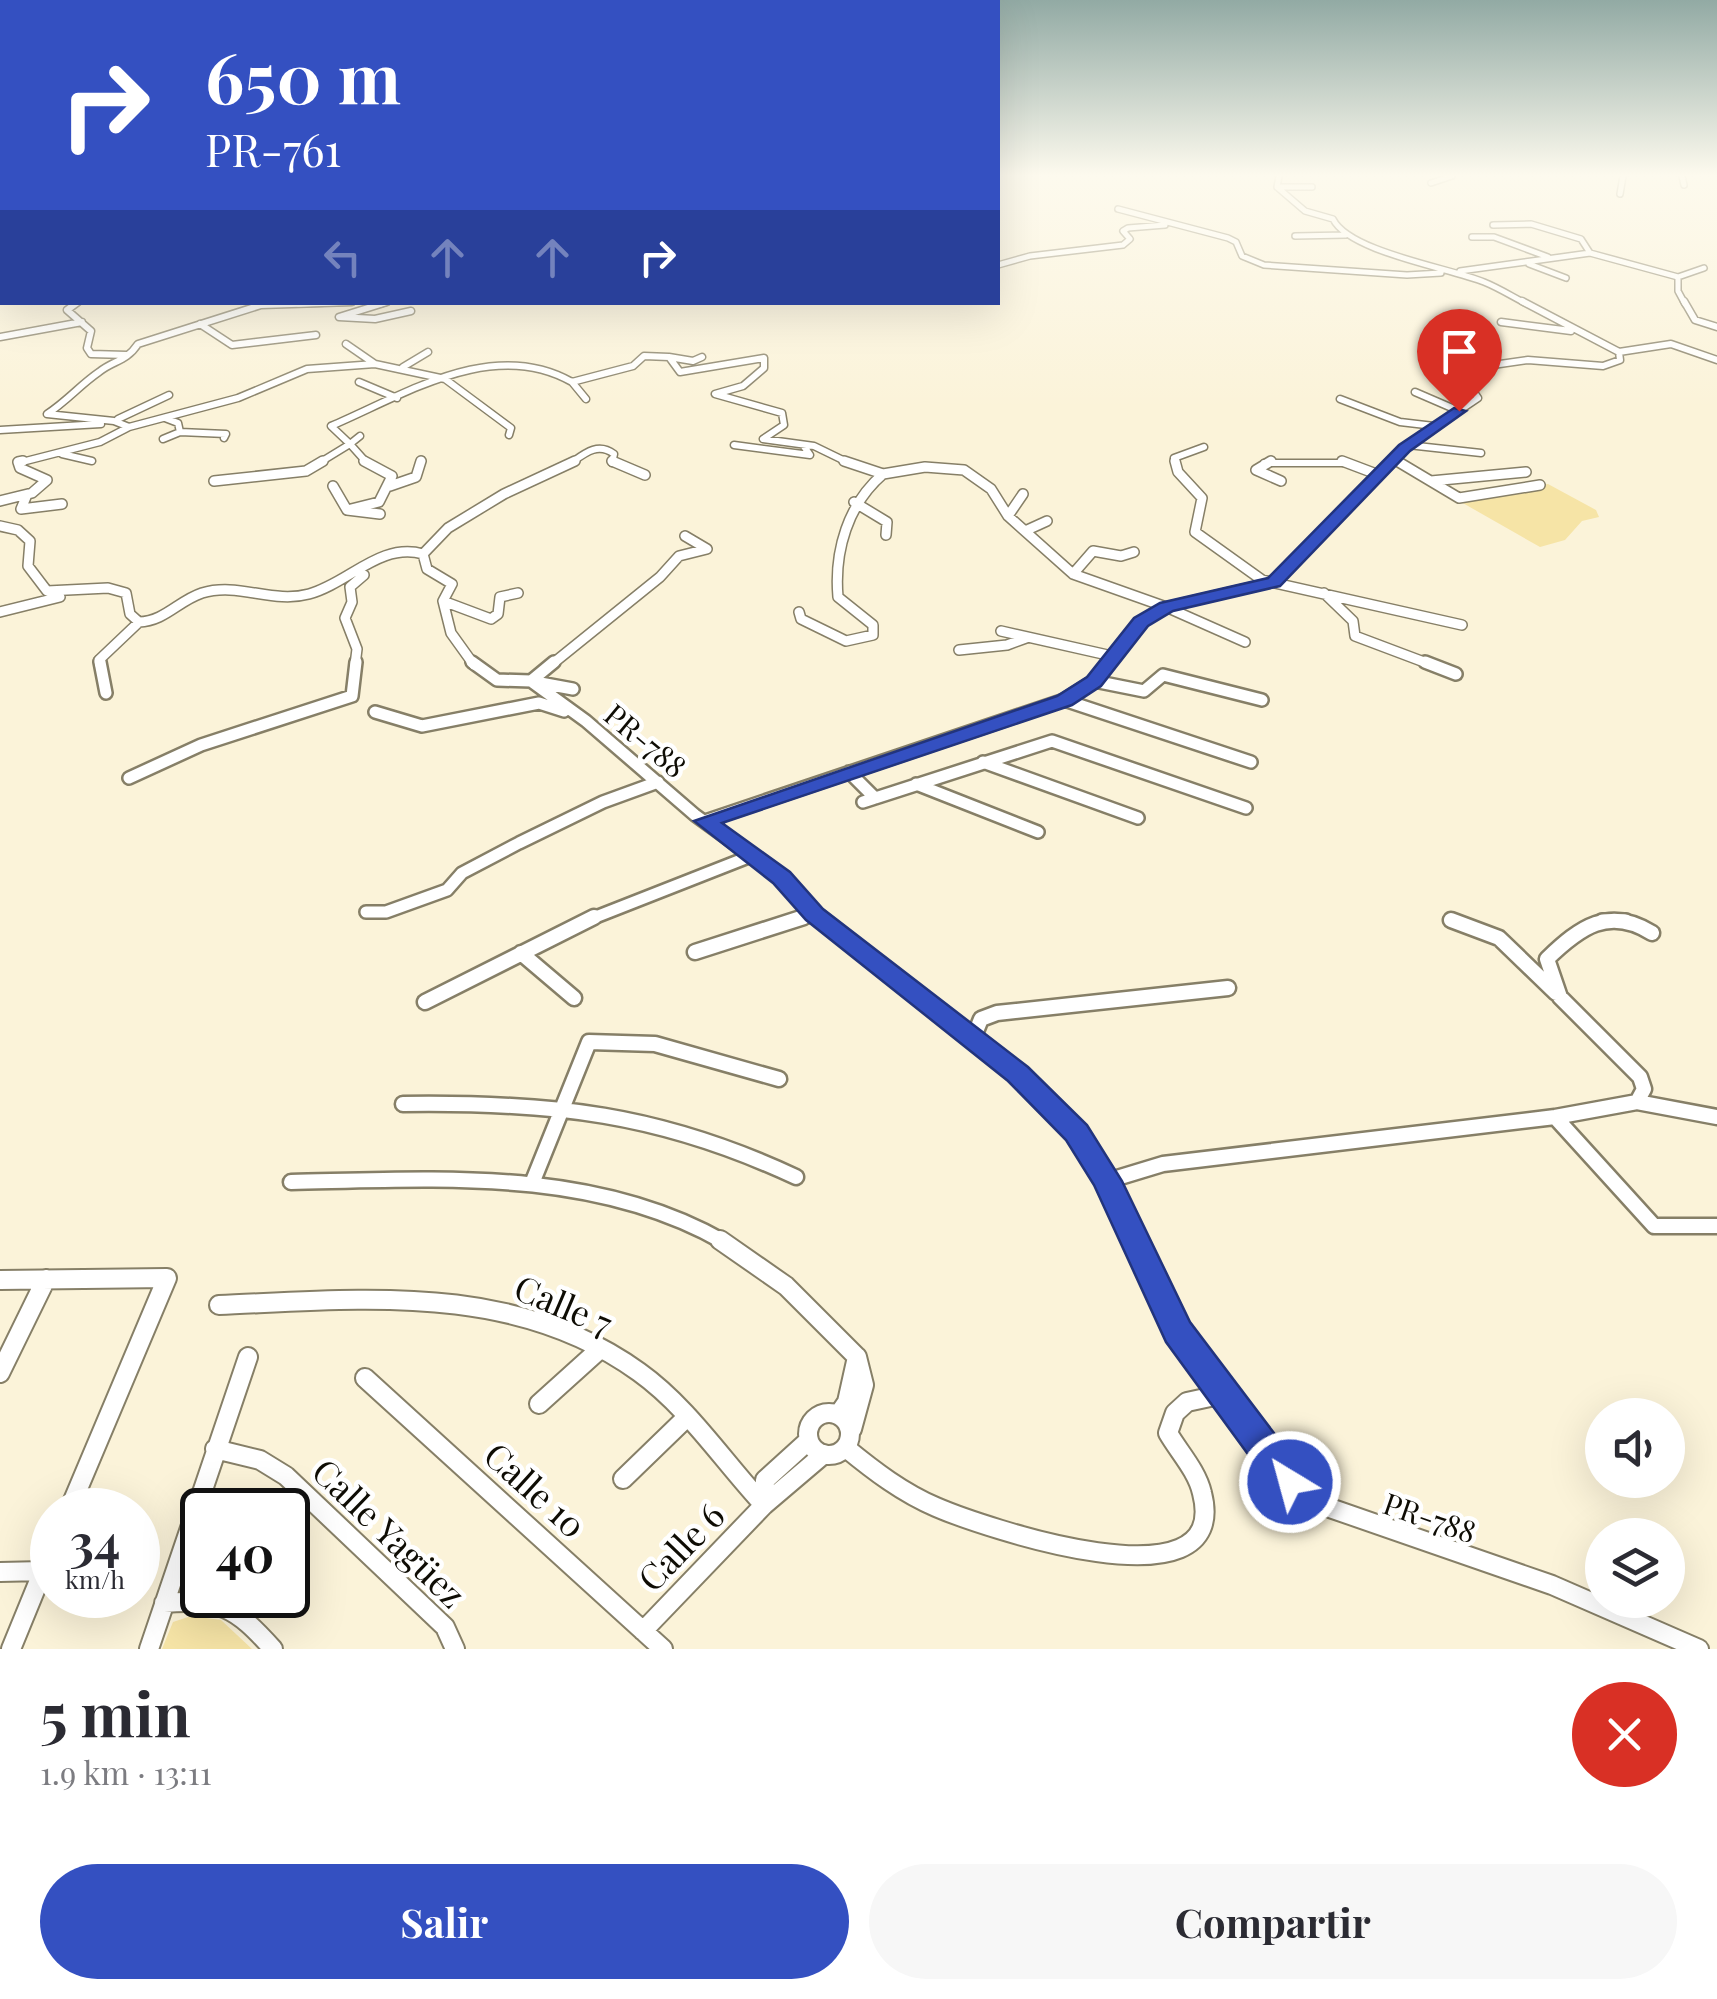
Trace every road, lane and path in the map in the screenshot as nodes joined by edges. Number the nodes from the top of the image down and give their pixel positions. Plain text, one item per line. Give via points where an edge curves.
1 (1056, 253) edge
2 (1241, 253) edge
3 (1389, 253) edge
4 (1538, 253) edge
5 (1590, 253) joint
6 (1552, 258) junction
7 (1524, 263) junction
8 (1000, 265) edge
9 (1704, 268) dead end
10 (1453, 272) junction
11 (1678, 277) junction
12 (1566, 278) dead end
13 (74, 305) edge
14 (242, 305) edge
15 (260, 305) edge
16 (377, 305) edge
17 (233, 310) junction
18 (411, 311) dead end
19 (82, 322) junction
20 (1501, 322) dead end
21 (200, 324) junction
22 (1717, 327) edge
23 (1580, 332) junction
24 (316, 335) dead end
25 (0, 337) edge
26 (346, 344) dead end
27 (428, 352) dead end
28 (1619, 352) junction
29 (130, 355) junction
30 (702, 356) dead end
31 (668, 357) junction
32 (1717, 360) edge
33 (375, 364) junction
34 (402, 367) junction
35 (445, 379) junction
36 (358, 382) dead end
37 (572, 382) junction
38 (1414, 392) dead end
39 (169, 396) dead end
40 (396, 398) junction
41 (586, 399) dead end
42 (1340, 399) dead end
43 (1459, 411) junction
44 (165, 418) junction
45 (114, 421) junction
46 (1434, 426) junction
47 (130, 427) junction
48 (0, 430) edge
49 (180, 432) junction
50 (509, 435) dead end
51 (360, 436) dead end
52 (224, 438) dead end
53 (163, 439) dead end
54 (350, 444) junction
55 (804, 444) junction
56 (734, 445) dead end
57 (1408, 445) junction
58 (1204, 448) dead end
59 (53, 452) junction
60 (1481, 453) dead end
61 (421, 460) dead end
62 (1394, 460) junction
63 (92, 462) dead end
64 (1526, 472) dead end
65 (882, 474) junction
66 (1378, 474) junction
67 (645, 475) dead end
68 (214, 481) dead end
69 (1280, 481) dead end
70 (1430, 481) junction
71 (1540, 485) dead end
72 (334, 486) dead end
73 (390, 486) junction
74 (1023, 494) dead end
75 (26, 497) junction
76 (0, 501) edge
77 (854, 502) junction
78 (62, 504) dead end
79 (347, 510) junction
80 (380, 514) dead end
81 (1008, 516) junction
82 (1047, 520) dead end
83 (0, 526) edge
84 (1025, 531) junction
85 (886, 535) dead end
86 (685, 536) dead end
87 (1134, 552) dead end
88 (422, 554) junction
89 (364, 567) junction
90 (1073, 574) junction
91 (1087, 582) junction
92 (1274, 582) junction
93 (1071, 588) dead end
94 (78, 590) junction
95 (518, 593) dead end
96 (1324, 593) junction
97 (838, 597) junction
98 (443, 602) junction
99 (1166, 607) junction
100 (0, 612) edge
101 (799, 612) dead end
102 (843, 612) dead end
103 (139, 622) junction
104 (1462, 625) dead end
105 (1000, 631) dead end
106 (1026, 638) junction
107 (1244, 642) dead end
108 (959, 650) dead end
109 (1112, 656) junction
110 (1456, 674) dead end
111 (531, 682) junction
112 (1094, 682) junction
113 (574, 688) dead end
114 (106, 694) dead end
115 (1064, 700) junction
116 (1262, 700) dead end
117 (375, 712) dead end
118 (586, 721) junction
119 (983, 762) junction
120 (1251, 762) dead end
121 (850, 772) junction
122 (129, 778) dead end
123 (658, 782) junction
124 (916, 784) junction
125 (876, 798) junction
126 (862, 802) dead end
127 (1246, 808) dead end
128 (1138, 818) dead end
129 (705, 821) junction
130 (1038, 832) dead end
131 (751, 856) junction
132 (366, 912) dead end
133 (814, 914) junction
134 (1451, 920) dead end
135 (1652, 933) dead end
136 (695, 952) dead end
137 (522, 953) junction
138 (1228, 988) dead end
139 (1560, 996) junction
140 (574, 998) dead end
141 (424, 1002) dead end
142 (972, 1038) junction
143 (780, 1080) dead end
144 (1637, 1102) junction
145 (404, 1104) dead end
146 (563, 1106) junction
147 (1555, 1117) junction
148 (1717, 1118) edge
149 (796, 1177) dead end
150 (533, 1181) junction
151 (1107, 1181) junction
152 (291, 1182) dead end
153 (1717, 1226) edge
154 (0, 1280) edge
155 (46, 1280) junction
156 (220, 1306) dead end
157 (600, 1349) junction
158 (248, 1358) dead end
159 (0, 1373) edge
160 (365, 1378) dead end
161 (858, 1384) junction
162 (1224, 1394) junction
163 (538, 1404) dead end
164 (838, 1415) junction
165 (686, 1418) junction
166 (848, 1439) junction
167 (808, 1441) junction
168 (215, 1450) junction
169 (824, 1454) junction
170 (623, 1479) dead end
171 (78, 1488) edge
172 (764, 1505) junction
173 (30, 1571) edge
174 (0, 1572) edge
175 (30, 1603) edge
176 (164, 1603) junction
177 (643, 1631) junction
178 (11, 1649) edge
179 (148, 1649) edge
180 (273, 1649) edge
181 (456, 1649) edge
182 (663, 1649) edge
183 (1699, 1649) edge

1 - 8 street
2 - 10 street via 1264,265
3 - 10 street
4 - 6 street
5 - 6 street
5 - 11 street
6 - 7 street
7 - 10 street
7 - 12 street
9 - 11 street
10 - 23 street
11 - 22 street via 1678,291 1695,320
13 - 19 street via 67,310
14 - 17 street
15 - 17 street
16 - 18 street via 339,317
17 - 21 street
19 - 25 street
19 - 29 street via 90,331 91,354
20 - 23 street
21 - 24 street via 232,345
21 - 29 street via 142,342
23 - 28 street
26 - 33 street
27 - 34 street
28 - 32 street via 1671,344
28 - 43 street via 1620,360 1604,366 1528,360 1465,369 1462,375 1478,398
29 - 45 street via 46,414
30 - 31 street
31 - 37 street via 644,356 632,366
31 - 55 street via 680,372 764,358 764,368 748,384 715,394 782,413 784,425 762,437
33 - 34 street
33 - 44 street via 307,369
34 - 35 street
35 - 37 street via 506,363 546,368
35 - 40 street
35 - 50 street via 510,428
36 - 40 street
37 - 41 street
38 - 43 street
39 - 45 street
40 - 54 street via 331,426
42 - 46 street via 1400,422
43 - 46 street
44 - 47 street
44 - 49 street via 178,423
45 - 47 street
45 - 48 street
46 - 57 street
47 - 59 street via 100,442
49 - 52 street via 216,431
49 - 53 street
51 - 54 street
54 - 68 street via 306,471
54 - 73 street via 368,465 392,476
55 - 56 street via 810,454
55 - 65 street
57 - 60 street
57 - 62 street
58 - 92 street via 1174,458 1202,498 1195,532
59 - 63 street
59 - 75 street via 18,462 46,480
61 - 73 street via 416,477
62 - 66 street
62 - 70 street
64 - 70 street
65 - 77 street
65 - 81 street via 964,470 991,489
66 - 69 street via 1340,460 1264,462 1256,470
66 - 92 street
67 - 88 street via 611,464 614,454 607,449 592,449 448,528
70 - 71 street via 1459,498
72 - 79 street
73 - 79 street via 379,502
74 - 81 street
75 - 76 street
75 - 78 street via 21,509
77 - 85 street via 887,522
77 - 97 street via 836,562
79 - 80 street
81 - 84 street
82 - 84 street
83 - 94 street via 30,541 28,566 47,592
84 - 90 street
86 - 111 street via 707,549 679,556
87 - 90 street via 1093,551
88 - 89 street via 390,551
88 - 98 street, PR-788 / PR-788 via 427,568 452,584
89 - 103 street via 316,593 226,588 189,598 164,620
89 - 122 street via 370,572 350,587 344,618 357,649 352,696 200,744
90 - 91 street
91 - 93 street
91 - 99 street
92 - 96 street
92 - 99 street
94 - 100 street
94 - 103 street via 126,593
95 - 98 street via 500,597 491,619
96 - 104 street
96 - 110 street via 1353,621 1354,636
97 - 101 street via 873,626 874,635 864,642 841,641 801,620
97 - 102 street
98 - 111 street, PR-788 / PR-788 via 452,632 477,669 498,680
99 - 107 street
99 - 109 street via 1141,622
103 - 114 street via 99,660
105 - 106 street
106 - 108 street
106 - 109 street
109 - 112 street
111 - 113 street
111 - 118 street, PR-788 / PR-788
112 - 115 street
112 - 116 street via 1144,691 1163,675
115 - 120 street
115 - 121 street
117 - 118 street via 422,726 539,703
118 - 123 street, PR-788 / PR-788
119 - 124 street
119 - 127 street via 1052,741
119 - 128 street
121 - 125 street
121 - 129 street
123 - 129 street, PR-788 / PR-788
123 - 132 street via 603,802 462,873 447,890 386,912
124 - 125 street
124 - 130 street
125 - 126 street
129 - 131 street, PR-788 / PR-788
131 - 133 street, PR-788 / PR-788
131 - 137 street
133 - 136 street
133 - 142 street, PR-788 / PR-788
134 - 139 street via 1499,938
135 - 139 street via 1621,916 1580,927 1548,959
137 - 140 street
137 - 141 street
138 - 142 street via 997,1013 981,1019
139 - 144 street via 1640,1077 1644,1089
142 - 151 street, PR-788 / PR-788 via 1076,1132
143 - 146 street via 684,1051 600,1038 589,1042
144 - 147 street
144 - 148 street
145 - 146 street
146 - 149 street via 669,1124
146 - 150 street
147 - 151 street via 1163,1164
147 - 153 street via 1654,1226
150 - 152 street
150 - 161 street via 604,1194 720,1241 774,1276 857,1357
151 - 162 street, PR-788 / PR-788 via 1178,1332
154 - 155 street
155 - 159 street
155 - 171 street via 167,1278
156 - 157 street, Calle 7 via 470,1301 531,1316
157 - 163 street
157 - 165 street, Calle 7 via 639,1372
158 - 168 street
160 - 177 street, Calle 10
161 - 164 street
161 - 166 street
162 - 166 street via 1182,1400 1173,1412 1168,1433 1202,1494 1202,1518 1194,1540 1168,1556 1136,1558 952,1512 876,1474
162 - 183 street, PR-788 / PR-788 via 1290,1482 1327,1507 1552,1585
164 - 166 street
164 - 167 street via 817,1417
165 - 170 street
165 - 172 street, Calle 7
166 - 169 street
167 - 169 street
167 - 172 street, Calle 6 via 766,1480
168 - 176 street
168 - 181 street, Calle Yagüez via 260,1460 286,1476 445,1626
169 - 172 street, Calle 6
172 - 177 street, Calle 6
173 - 174 street
175 - 178 street
176 - 179 street
176 - 180 street via 204,1600 236,1608
177 - 182 street, Calle 10

